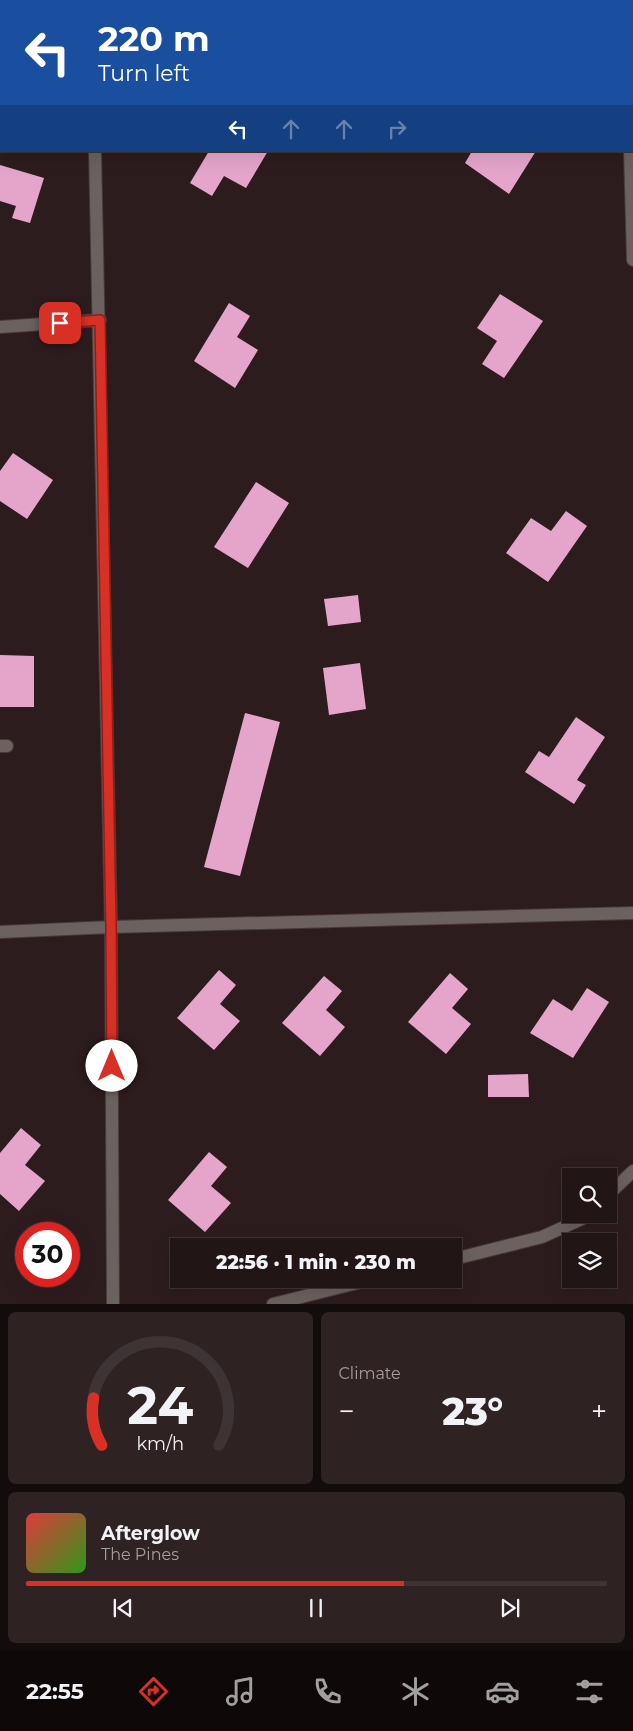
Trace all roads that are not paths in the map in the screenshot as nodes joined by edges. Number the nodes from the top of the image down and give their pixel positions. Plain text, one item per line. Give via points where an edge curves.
1 (95, 152) edge
2 (630, 152) edge
3 (633, 260) edge
4 (100, 320) junction
5 (0, 327) edge
6 (633, 913) edge
7 (111, 927) junction
8 (0, 932) edge
9 (633, 1170) edge
10 (617, 1186) edge
11 (573, 1223) edge
12 (462, 1257) edge
13 (337, 1288) edge
14 (114, 1304) edge
15 (273, 1304) edge

1 - 4 street
2 - 3 street
4 - 5 street
4 - 7 street
6 - 7 street
7 - 8 street
7 - 14 street
9 - 10 street
11 - 12 street via 542,1237
13 - 15 street

